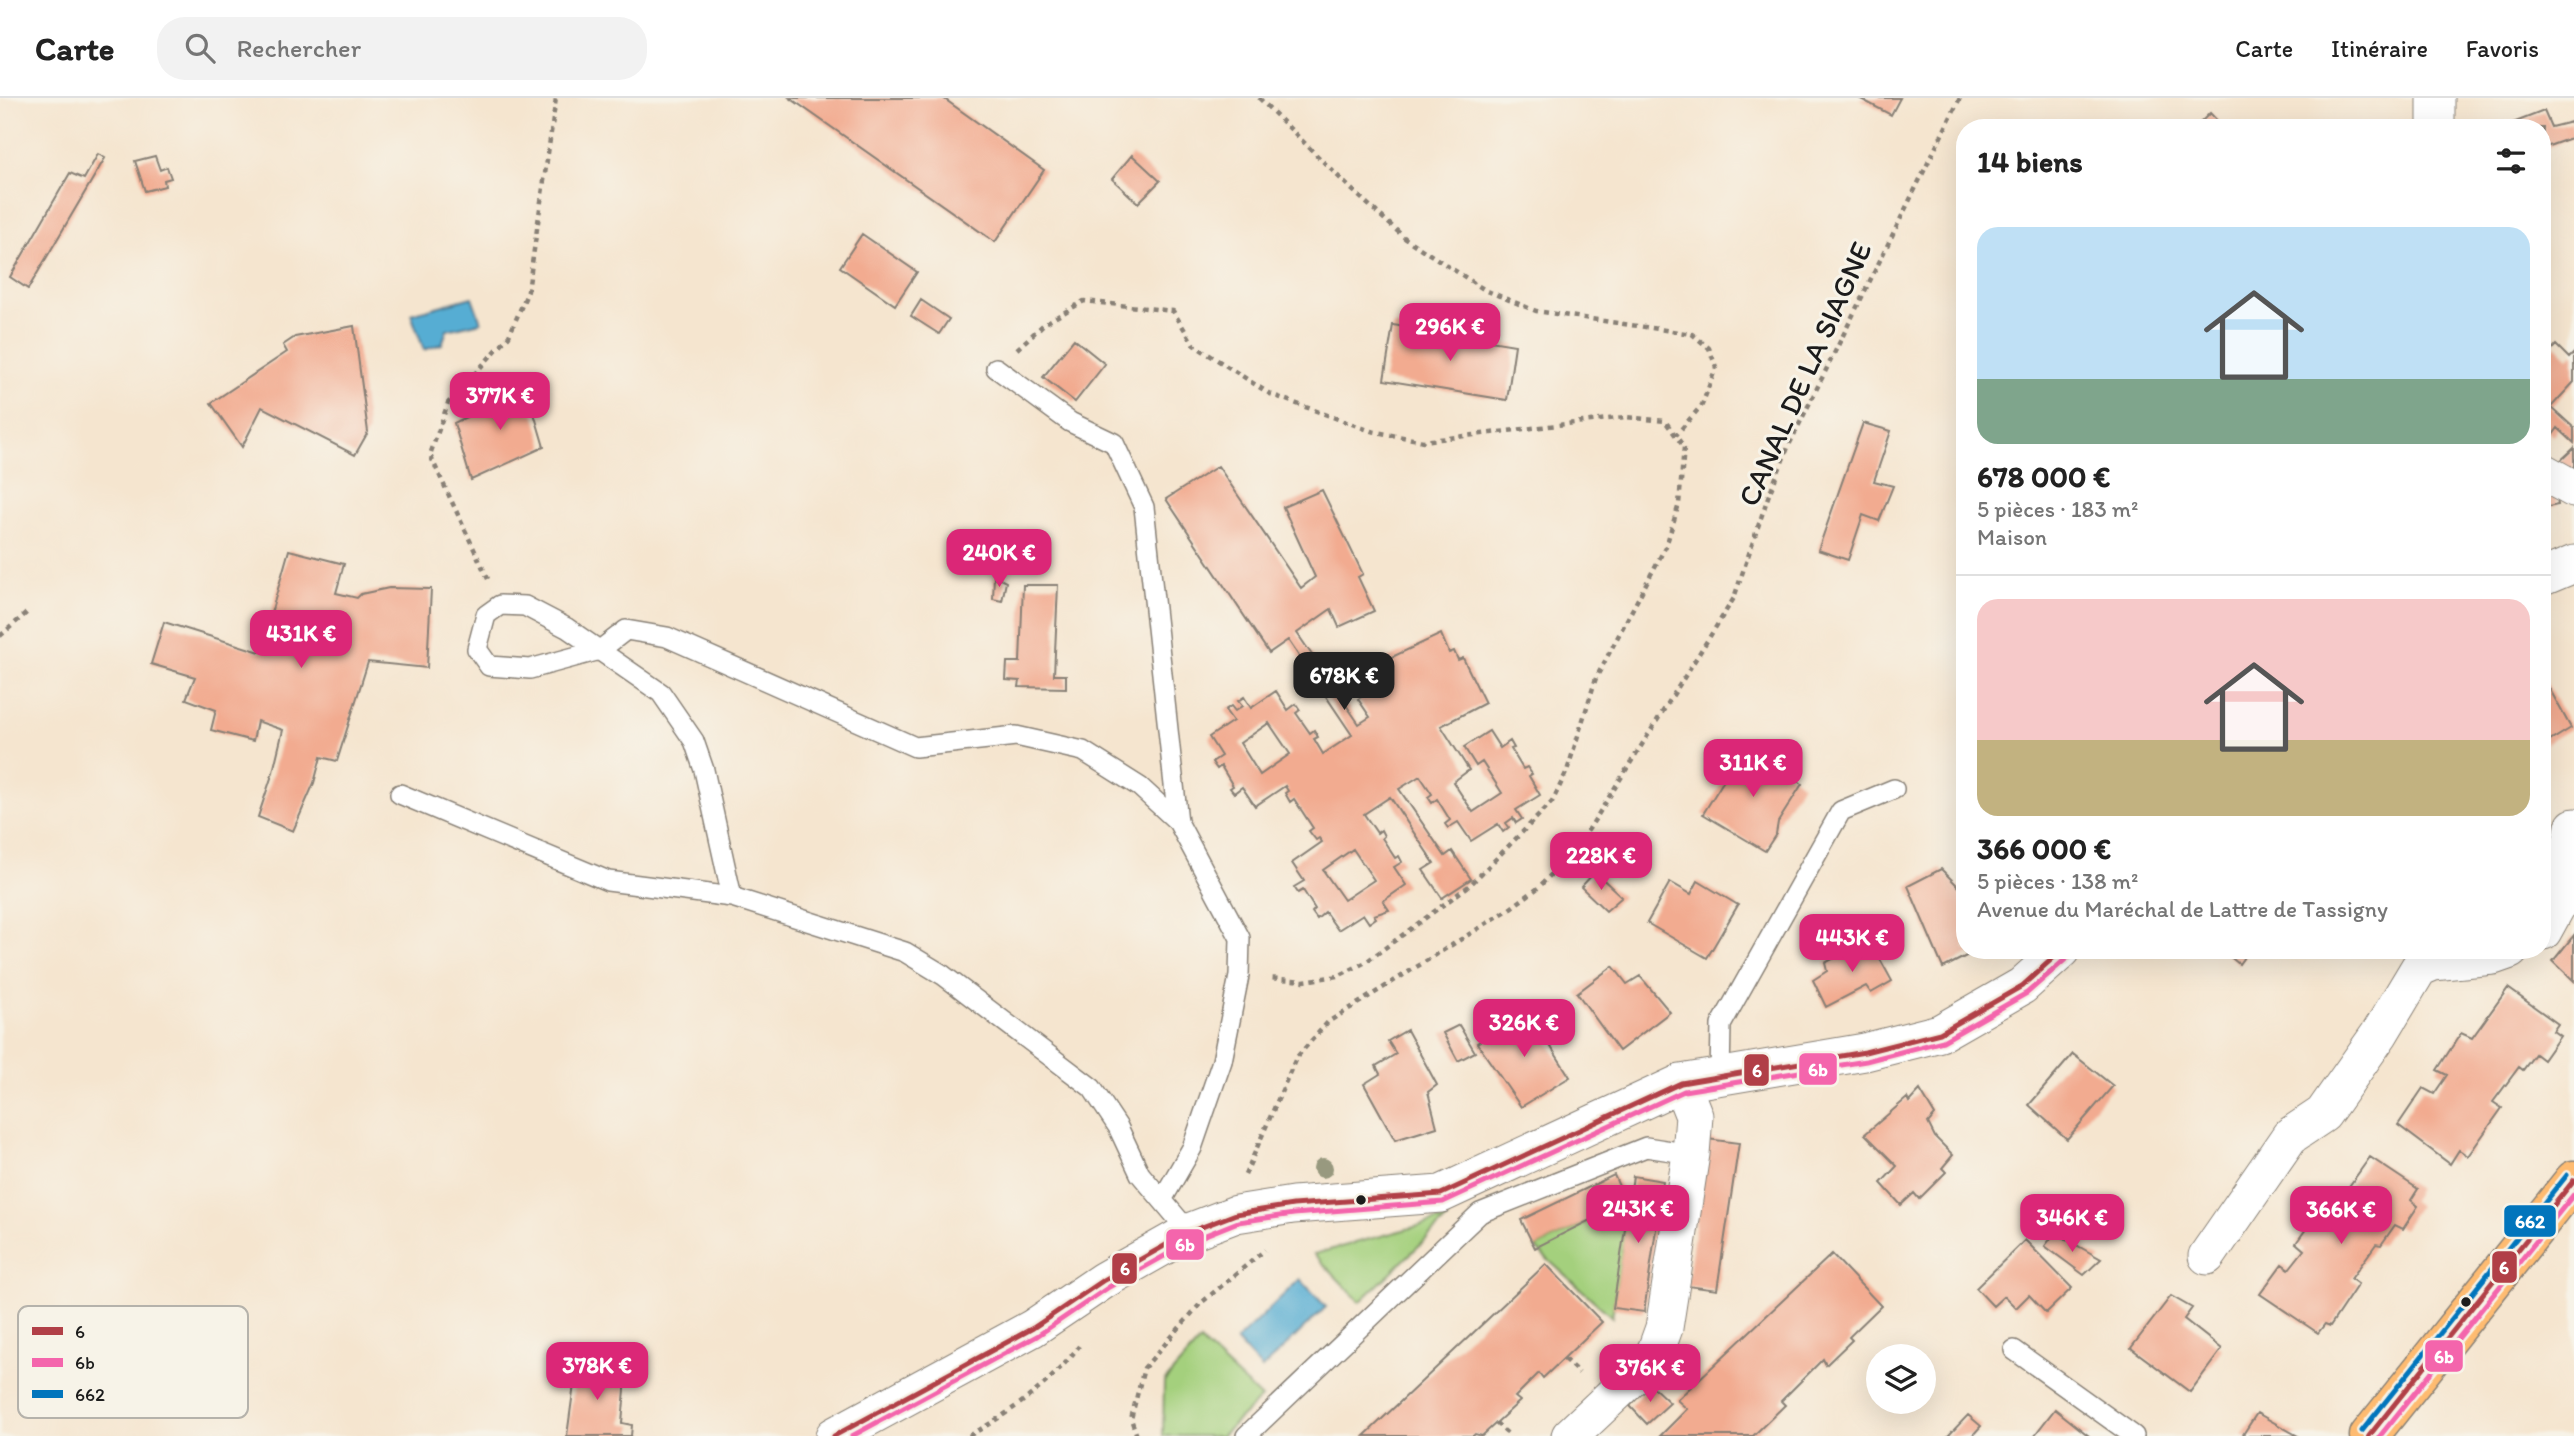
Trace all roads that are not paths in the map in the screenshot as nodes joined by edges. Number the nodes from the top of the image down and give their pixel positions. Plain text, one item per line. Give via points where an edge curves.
1 (2436, 98) edge
2 (2435, 119) edge
3 (996, 368) road end
4 (2551, 476) edge
5 (2574, 489) edge
6 (2574, 564) edge
7 (2551, 574) edge
8 (600, 650) junction
9 (1894, 789) dead end
10 (400, 794) dead end
11 (1178, 822) junction
12 (2574, 827) edge
13 (732, 897) junction
14 (2551, 916) edge
15 (2052, 959) edge
16 (2463, 959) edge
17 (1720, 1077) junction
18 (1681, 1083) junction
19 (1690, 1154) junction
20 (2574, 1181) edge
21 (1162, 1200) junction
22 (1189, 1231) junction
23 (2207, 1256) dead end
24 (2014, 1350) dead end
25 (834, 1436) edge
26 (1246, 1436) edge
27 (1570, 1436) edge
28 (2134, 1436) edge
29 (2368, 1436) edge

1 - 2 street
3 - 11 lane via 1070,422 1114,443 1144,507
4 - 5 street
6 - 7 street
8 - 8 lane via 525,606 500,605 486,615 477,649 489,666 530,669
8 - 11 lane via 626,630 667,637 915,747 1016,736 1083,751 1140,787
8 - 13 lane via 661,693 694,741
9 - 17 lane via 1841,811 1721,1026
10 - 13 lane via 608,881
11 - 21 lane via 1240,938 1239,976 1217,1074 1192,1148
12 - 14 street via 2560,900
13 - 21 lane via 905,952 943,975 1092,1088 1118,1126 1140,1174
15 - 17 street via 2022,986 1940,1033 1865,1052
16 - 23 street via 2419,968 2323,1114 2290,1136
17 - 18 street
18 - 19 street via 1694,1116
18 - 22 street via 1441,1194 1302,1204 1236,1214
19 - 26 lane via 1646,1147 1480,1213
19 - 27 street via 1664,1328 1655,1353
20 - 29 main road
21 - 22 lane
22 - 25 street via 1104,1280 1034,1328
24 - 28 lane

